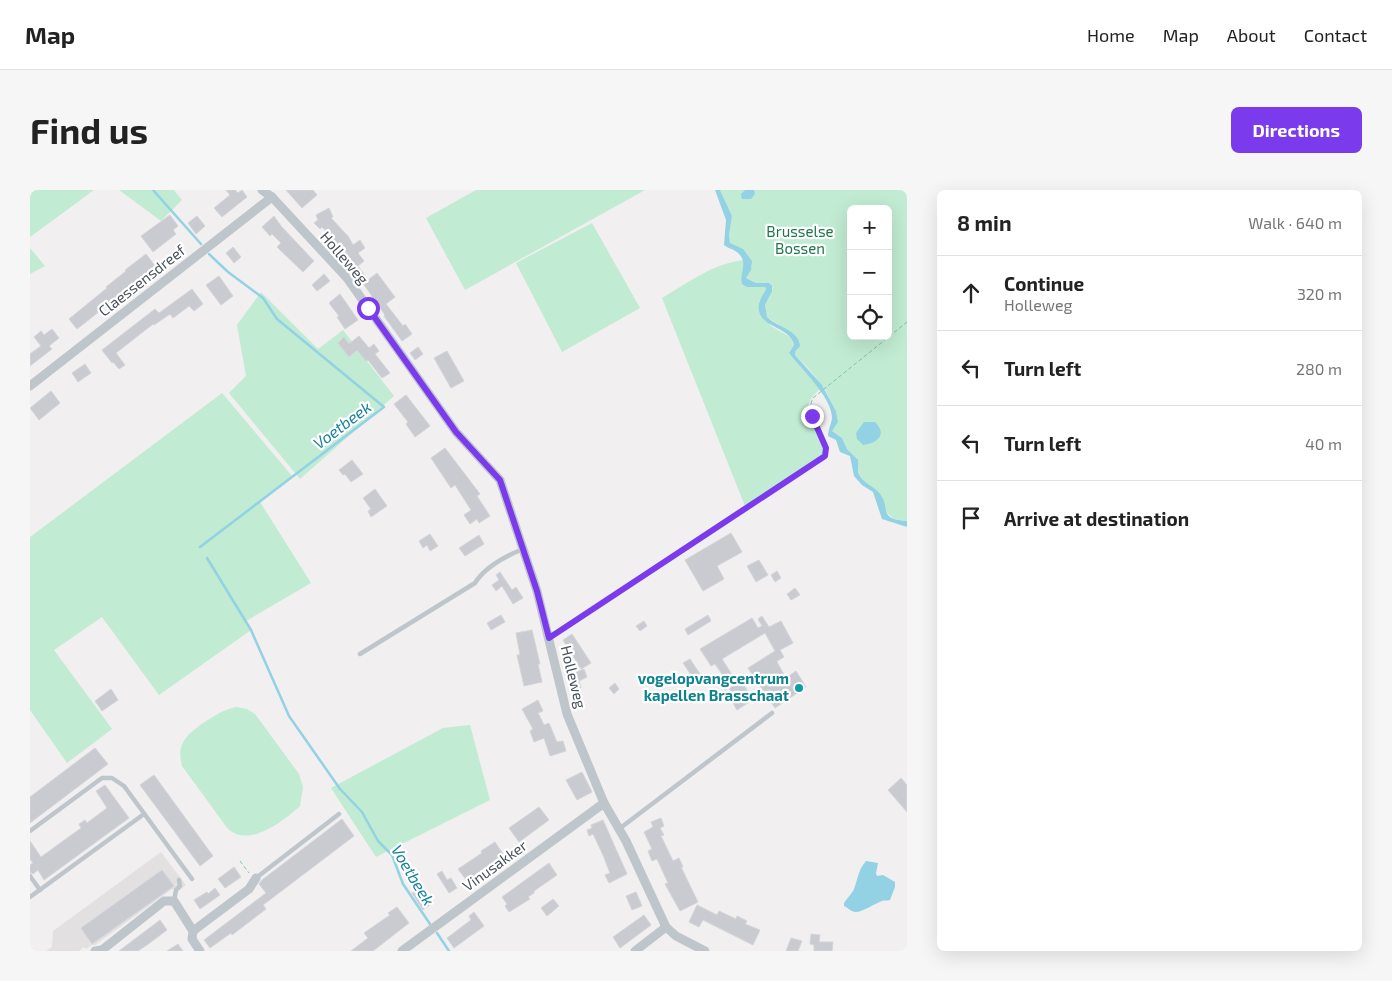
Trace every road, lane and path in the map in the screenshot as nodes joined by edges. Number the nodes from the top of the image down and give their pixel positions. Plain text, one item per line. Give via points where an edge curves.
1 (262, 190) edge
2 (272, 197) junction
3 (907, 322) edge
4 (30, 386) edge
5 (523, 549) junction
6 (549, 638) junction
7 (360, 654) dead end
8 (772, 713) dead end
9 (604, 803) junction
10 (144, 814) junction
11 (338, 814) dead end
12 (619, 830) junction
13 (30, 831) edge
14 (240, 861) dead end
15 (30, 876) edge
16 (192, 879) dead end
17 (255, 879) junction
18 (179, 880) dead end
19 (40, 890) junction
20 (30, 897) edge
21 (174, 901) junction
22 (666, 928) junction
23 (193, 930) junction
24 (100, 951) edge
25 (200, 951) edge
26 (402, 951) edge
27 (635, 951) edge
28 (705, 951) edge

1 - 2 street, Holleweg
2 - 4 street, Claessensdreef
2 - 5 street, Holleweg via 347,278 456,432 500,480
3 - 6 path via 811,400 810,411 826,448 825,456
5 - 6 street, Holleweg
5 - 7 lane via 486,570 475,583
6 - 9 street, Holleweg via 567,714
8 - 12 lane
9 - 12 street, Holleweg
9 - 26 street, Vinusakker
10 - 13 lane via 119,782 102,778
10 - 16 lane
10 - 19 lane
11 - 17 lane
12 - 22 street, Holleweg
14 - 17 path
15 - 19 lane
17 - 23 street via 238,898
18 - 21 lane
19 - 20 lane
21 - 23 street
21 - 24 street via 164,901
22 - 27 street
22 - 28 street
23 - 25 street via 192,939

